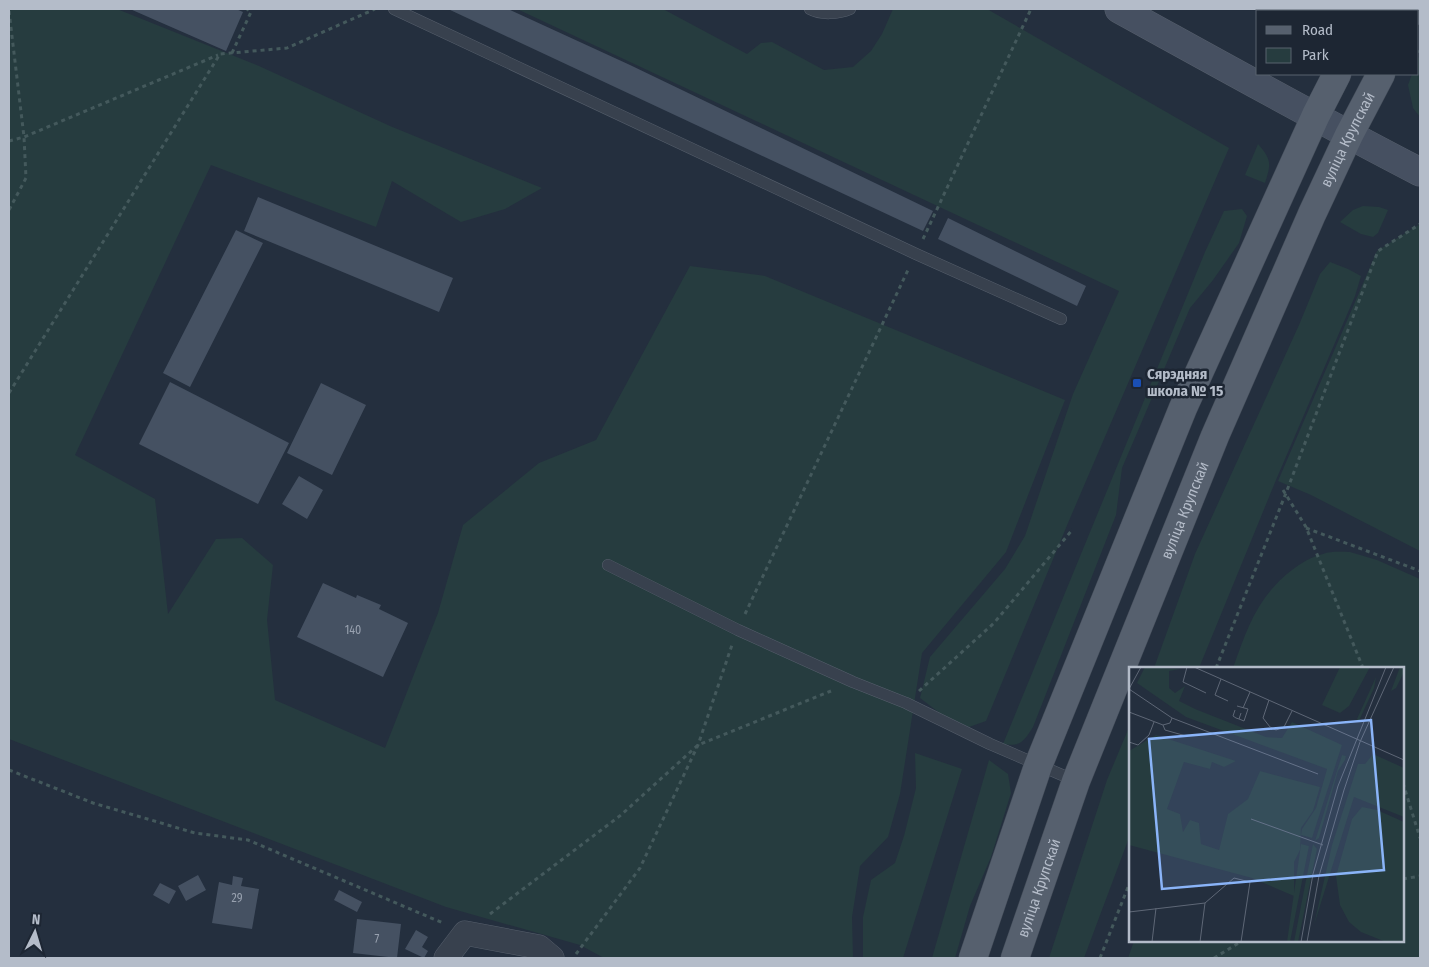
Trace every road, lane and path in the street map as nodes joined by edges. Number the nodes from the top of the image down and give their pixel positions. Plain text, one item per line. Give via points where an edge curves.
1 (247, 9) edge
2 (375, 9) edge
3 (394, 9) edge
4 (810, 9) edge
5 (850, 9) edge
6 (1031, 9) edge
7 (1119, 9) edge
8 (9, 11) edge
9 (232, 53) junction
10 (220, 54) junction
11 (1336, 75) edge
12 (1380, 75) edge
13 (1316, 116) junction
14 (1349, 135) junction
15 (24, 137) junction
16 (9, 141) edge
17 (1420, 172) edge
18 (9, 210) edge
19 (1420, 224) edge
20 (916, 254) junction
21 (1061, 319) dead end
22 (9, 393) edge
23 (1284, 491) junction
24 (1306, 527) junction
25 (1073, 529) dead end
26 (608, 565) dead end
27 (1420, 571) edge
28 (738, 630) junction
29 (1216, 667) edge
30 (1363, 667) edge
31 (853, 682) junction
32 (906, 703) junction
33 (698, 745) junction
34 (1038, 766) junction
35 (9, 770) edge
36 (1076, 781) junction
37 (1404, 786) edge
38 (1420, 838) edge
39 (1420, 876) edge
40 (1404, 879) edge
41 (1129, 885) edge
42 (465, 933) junction
43 (1240, 942) edge
44 (446, 958) edge
45 (552, 958) edge
46 (573, 958) edge
47 (972, 958) edge
48 (1015, 958) edge
49 (1100, 958) edge
50 (1214, 958) edge

1 - 9 path via 252,12
2 - 9 path via 287,48
3 - 20 lane
4 - 5 lane via 818,13
6 - 20 path
7 - 13 main road
8 - 15 path
9 - 10 path
10 - 15 path
10 - 22 path
11 - 13 main road
12 - 14 main road, вуліца Крупскай
13 - 14 main road
13 - 34 main road via 1182,408
14 - 17 main road
14 - 36 main road, вуліца Крупскай via 1215,436
15 - 16 path
15 - 18 path via 26,178
19 - 23 path via 1378,251
20 - 21 lane
20 - 28 path
23 - 24 path
23 - 29 path
24 - 27 path
24 - 30 path
25 - 32 path via 994,623
26 - 28 lane
28 - 31 lane
28 - 33 path
31 - 32 lane
31 - 33 path
32 - 34 lane
33 - 42 path via 621,815
33 - 46 path via 640,868
34 - 36 lane
34 - 47 main road
35 - 42 path via 93,803 148,820 195,833 248,840
36 - 48 main road, вуліца Крупскай
37 - 38 path
39 - 40 path
41 - 49 path
42 - 44 street
42 - 45 street via 539,946
43 - 50 path

